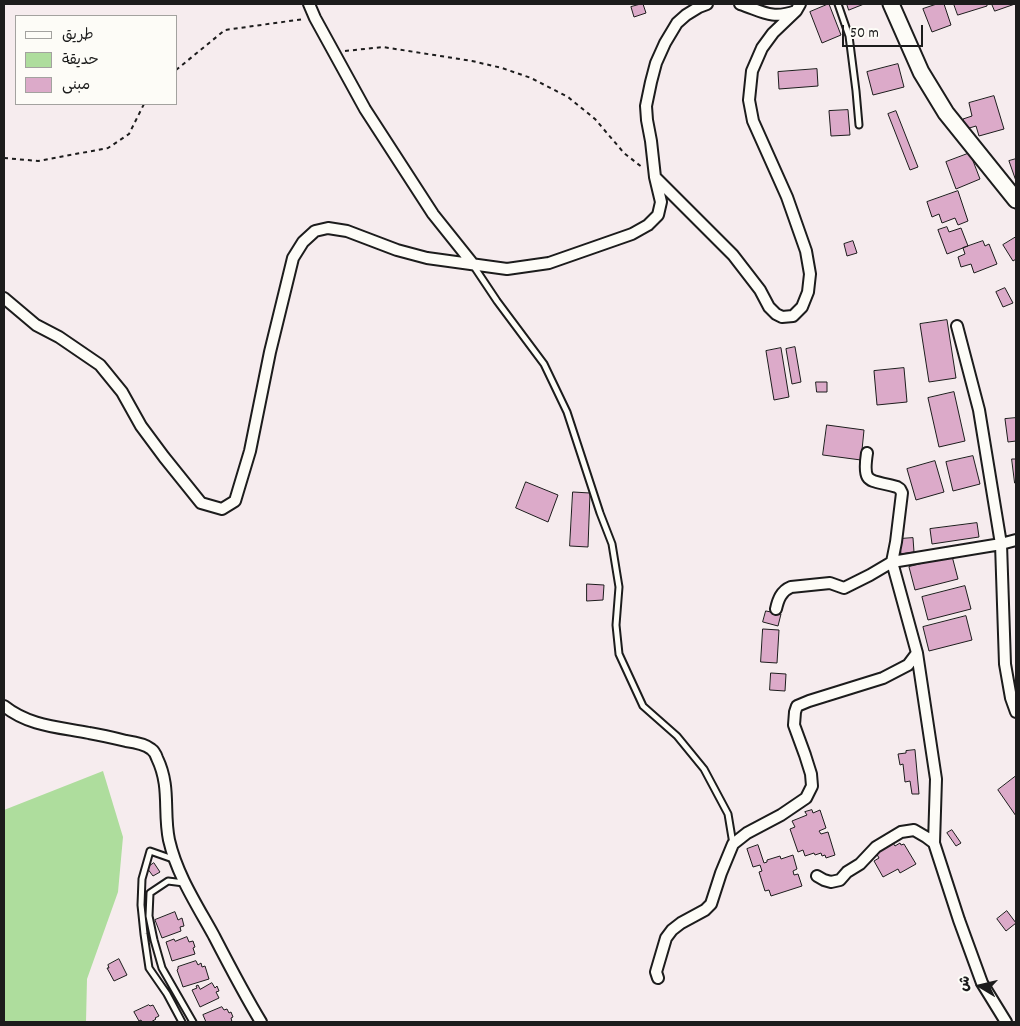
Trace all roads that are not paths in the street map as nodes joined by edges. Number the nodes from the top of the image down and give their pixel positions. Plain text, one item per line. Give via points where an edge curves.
1 (309, 4) edge
2 (707, 4) edge
3 (740, 4) edge
4 (838, 4) edge
5 (891, 4) edge
6 (798, 8) edge
7 (859, 125) dead end
8 (655, 177) junction
9 (1016, 200) edge
10 (473, 264) junction
11 (4, 298) edge
12 (957, 326) dead end
13 (868, 453) dead end
14 (1016, 540) edge
15 (1001, 544) junction
16 (892, 562) junction
17 (776, 609) dead end
18 (917, 653) junction
19 (4, 706) edge
20 (1016, 712) edge
21 (934, 843) junction
22 (733, 844) junction
23 (174, 858) junction
24 (817, 876) dead end
25 (184, 883) junction
26 (658, 978) dead end
27 (182, 1022) edge
28 (193, 1022) edge
29 (261, 1022) edge
30 (1006, 1022) edge

1 - 10 street via 365,108 433,214
2 - 8 street via 676,23 651,82 646,106
3 - 6 street via 772,15 788,14
4 - 7 lane via 849,36
5 - 9 main road via 921,72 946,113
6 - 8 street via 762,48 752,71 749,100 753,121 787,197 806,251 810,274 802,307 793,316 776,314 733,255
8 - 10 street via 661,202 658,216 632,234 549,263 507,269
10 - 11 street via 427,258 347,231 328,228 315,231 303,242 293,258 250,451 235,502 222,509 201,503 141,426 122,392 100,365 36,325
10 - 22 lane via 544,364 568,412 612,544 618,587 616,625 619,654 643,706 678,736 704,770 728,814
12 - 15 street via 978,410
13 - 16 street via 865,474 868,478 897,487 902,492
14 - 15 street
15 - 16 street
15 - 20 street via 1005,664
16 - 17 street via 844,588 830,583 790,587 781,595
16 - 18 street
18 - 21 street via 936,779
18 - 22 street via 908,665 884,678 797,706 794,725 812,786 806,798
19 - 23 street via 36,723 150,748 164,776 169,838
21 - 24 street via 914,830 901,832 876,847 840,880 831,882
21 - 30 street via 982,982
22 - 26 street via 711,904 681,923 666,938 656,972
23 - 25 street
23 - 27 lane via 150,851 142,879 141,905 148,968
25 - 28 lane via 168,880 150,893 149,916 162,968
25 - 29 street

